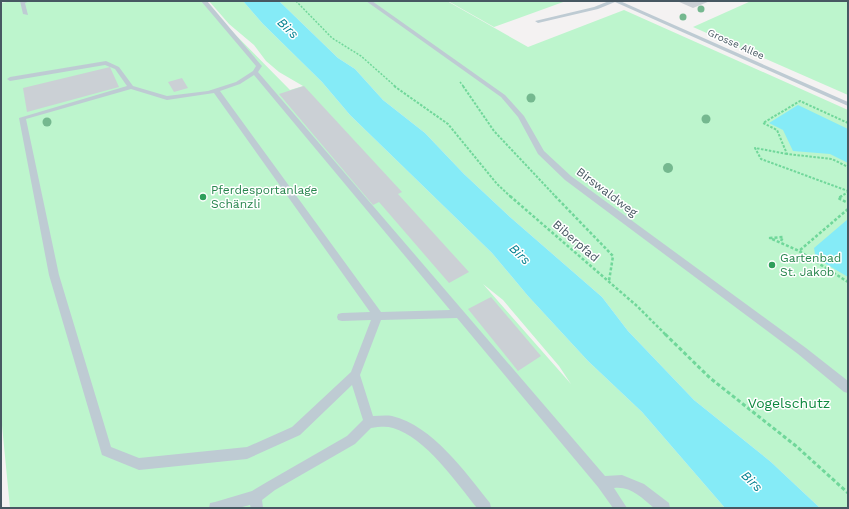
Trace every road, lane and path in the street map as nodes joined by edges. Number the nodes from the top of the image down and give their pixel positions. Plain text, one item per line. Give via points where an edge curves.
1 (27, 1) edge
2 (204, 1) edge
3 (296, 1) edge
4 (369, 1) edge
5 (615, 1) edge
6 (26, 14) dead end
7 (538, 21) dead end
8 (255, 72) junction
9 (10, 78) dead end
10 (459, 82) dead end
11 (130, 87) junction
12 (216, 91) junction
13 (848, 104) edge
14 (848, 123) edge
15 (788, 154) junction
16 (848, 167) edge
17 (848, 191) edge
18 (848, 203) edge
19 (848, 209) edge
20 (781, 241) dead end
21 (799, 251) junction
22 (609, 281) junction
23 (848, 282) edge
24 (459, 314) junction
25 (378, 315) junction
26 (342, 317) dead end
27 (355, 375) junction
28 (848, 388) edge
29 (369, 422) junction
30 (602, 483) junction
31 (848, 493) edge
32 (256, 503) edge
33 (215, 508) edge
34 (485, 508) edge
35 (621, 508) edge
36 (664, 508) edge

1 - 6 lane via 22,2
2 - 8 lane via 259,66
3 - 22 path, Biberpfad via 332,38 361,56 401,92 448,124 497,184
4 - 28 lane, Birswaldweg via 503,96 522,116 541,152 568,178
5 - 7 lane
5 - 13 lane, Grosse Allee
8 - 12 lane via 238,83
8 - 24 lane
9 - 11 lane via 106,63 117,68
10 - 22 path via 494,131 613,256
11 - 12 lane via 168,98
11 - 27 lane via 22,118 54,275 106,451 139,464 247,453 296,431
12 - 25 lane
14 - 15 path via 800,101 764,123 777,130
15 - 16 path via 832,159
15 - 17 path via 756,148 761,160
17 - 18 path via 838,198
19 - 21 path
20 - 21 path via 783,237 770,238
21 - 23 path
22 - 31 path, Biberpfad via 710,378 796,446
24 - 25 lane
24 - 30 lane
25 - 26 lane
25 - 27 lane
27 - 29 lane
29 - 32 lane via 351,440 270,486
29 - 34 lane via 392,422 414,431 447,462
30 - 35 lane
30 - 36 lane via 622,481 640,488
32 - 33 lane

